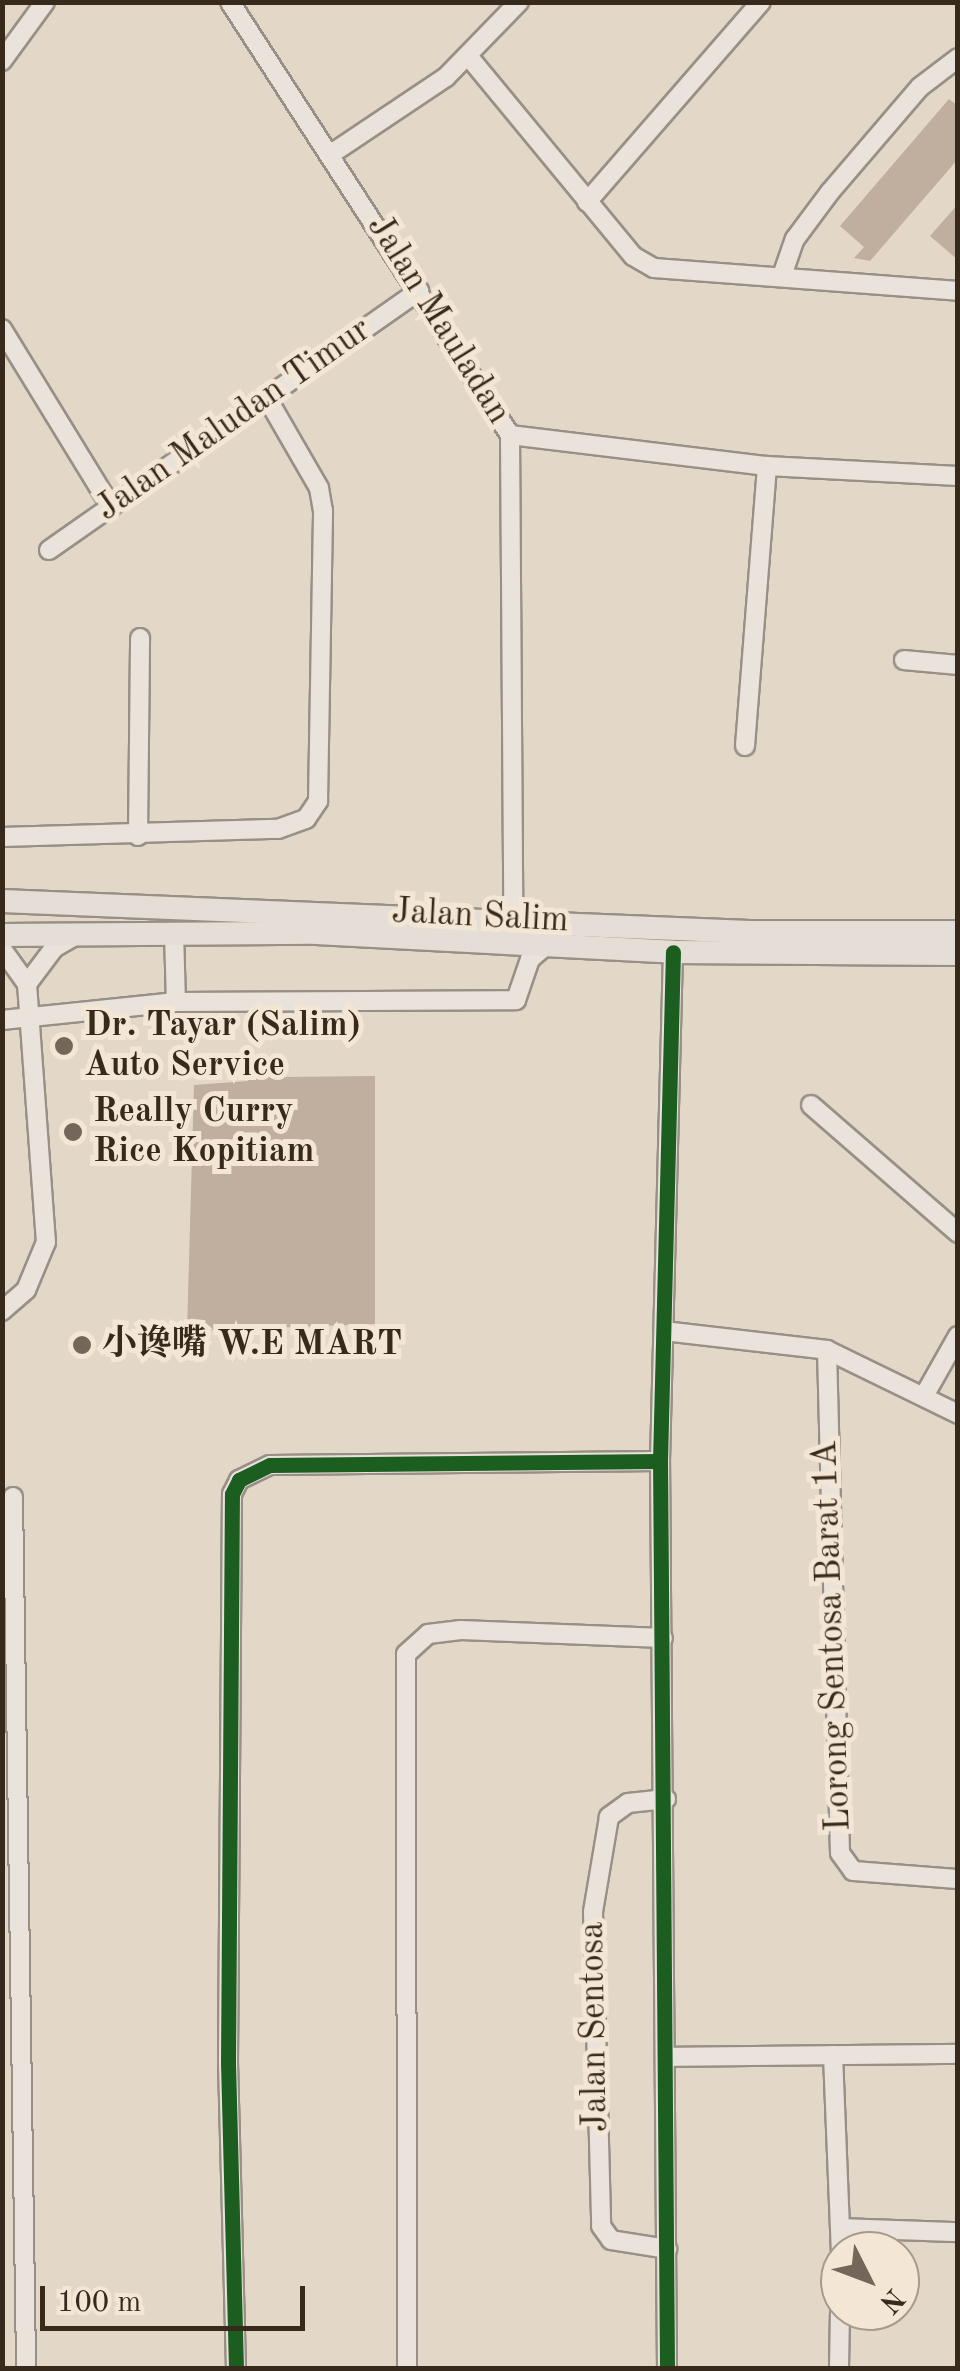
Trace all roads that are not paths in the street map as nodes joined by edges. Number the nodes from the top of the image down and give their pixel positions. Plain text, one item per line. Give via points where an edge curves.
1 (45, 2) edge
2 (230, 2) edge
3 (519, 2) edge
4 (760, 2) edge
5 (469, 57) junction
6 (958, 58) edge
7 (2, 60) edge
8 (331, 154) junction
9 (587, 202) junction
10 (782, 276) junction
11 (419, 291) junction
12 (958, 291) edge
13 (2, 329) edge
14 (267, 398) junction
15 (510, 435) junction
16 (768, 466) junction
17 (957, 476) edge
18 (110, 507) junction
19 (49, 550) dead end
20 (140, 638) dead end
21 (904, 660) dead end
22 (958, 665) edge
23 (745, 746) dead end
24 (2, 836) edge
25 (138, 836) junction
26 (2, 901) edge
27 (512, 918) junction
28 (174, 932) junction
29 (958, 932) edge
30 (78, 934) junction
31 (2, 935) edge
32 (548, 944) junction
33 (2, 949) edge
34 (673, 952) junction
35 (958, 954) edge
36 (28, 984) junction
37 (176, 1002) junction
38 (30, 1019) junction
39 (2, 1020) edge
40 (811, 1105) dead end
41 (958, 1233) edge
42 (2, 1312) edge
43 (664, 1331) junction
44 (958, 1336) edge
45 (827, 1350) junction
46 (924, 1396) junction
47 (958, 1414) edge
48 (660, 1460) junction
49 (13, 1497) dead end
50 (8, 1570) edge
51 (663, 1638) junction
52 (666, 1800) junction
53 (958, 1878) edge
54 (958, 2054) edge
55 (833, 2056) junction
56 (666, 2057) junction
57 (841, 2228) joint
58 (958, 2232) edge
59 (667, 2250) junction
60 (840, 2331) edge
61 (26, 2368) edge
62 (236, 2368) edge
63 (407, 2368) edge
64 (667, 2368) edge
65 (839, 2368) edge

1 - 7 street
2 - 8 street, Jalan Mauladan
3 - 5 street
4 - 9 street
5 - 8 street
5 - 9 street
6 - 10 street via 920,86 830,192 795,239
8 - 11 street, Jalan Mauladan
9 - 10 street via 654,268
10 - 12 street
11 - 14 street, Jalan Maludan Timur
11 - 15 street, Jalan Mauladan
13 - 18 street
14 - 18 street, Jalan Maludan Timur
14 - 25 street via 319,488 323,512 318,800 306,819 278,829
15 - 16 street
15 - 27 street, Jalan Mauladan
16 - 17 street
16 - 23 street
18 - 19 street, Jalan Maludan Timur
20 - 25 street
21 - 22 street
24 - 25 street
26 - 27 main road, Jalan Salim
27 - 29 main road, Jalan Salim via 749,932
28 - 30 main road, Jalan Salim
28 - 32 main road, Jalan Salim
28 - 37 street
30 - 31 main road, Jalan Salim
30 - 36 street via 54,948
32 - 34 main road, Jalan Salim
32 - 37 street via 530,959 516,1000
33 - 36 street
34 - 35 main road, Jalan Salim
34 - 43 street
36 - 38 street
37 - 38 street
38 - 39 street
38 - 42 street via 46,1242 26,1290
40 - 41 street
43 - 45 street
43 - 48 street
44 - 46 street
45 - 46 street
45 - 53 street, Lorong Sentosa Barat 1A via 840,1853 853,1871
46 - 47 street
48 - 51 street
48 - 62 street via 270,1465 238,1480 232,1494 228,2062
49 - 50 street
50 - 61 street
51 - 52 street
51 - 63 street via 461,1630 428,1634 406,1654
52 - 56 street
52 - 59 street, Jalan Sentosa via 628,1803 609,1817 593,1912 601,2226 611,2240
54 - 55 street
55 - 56 street
55 - 57 street
56 - 59 street
57 - 58 street
59 - 64 street
60 - 65 street

